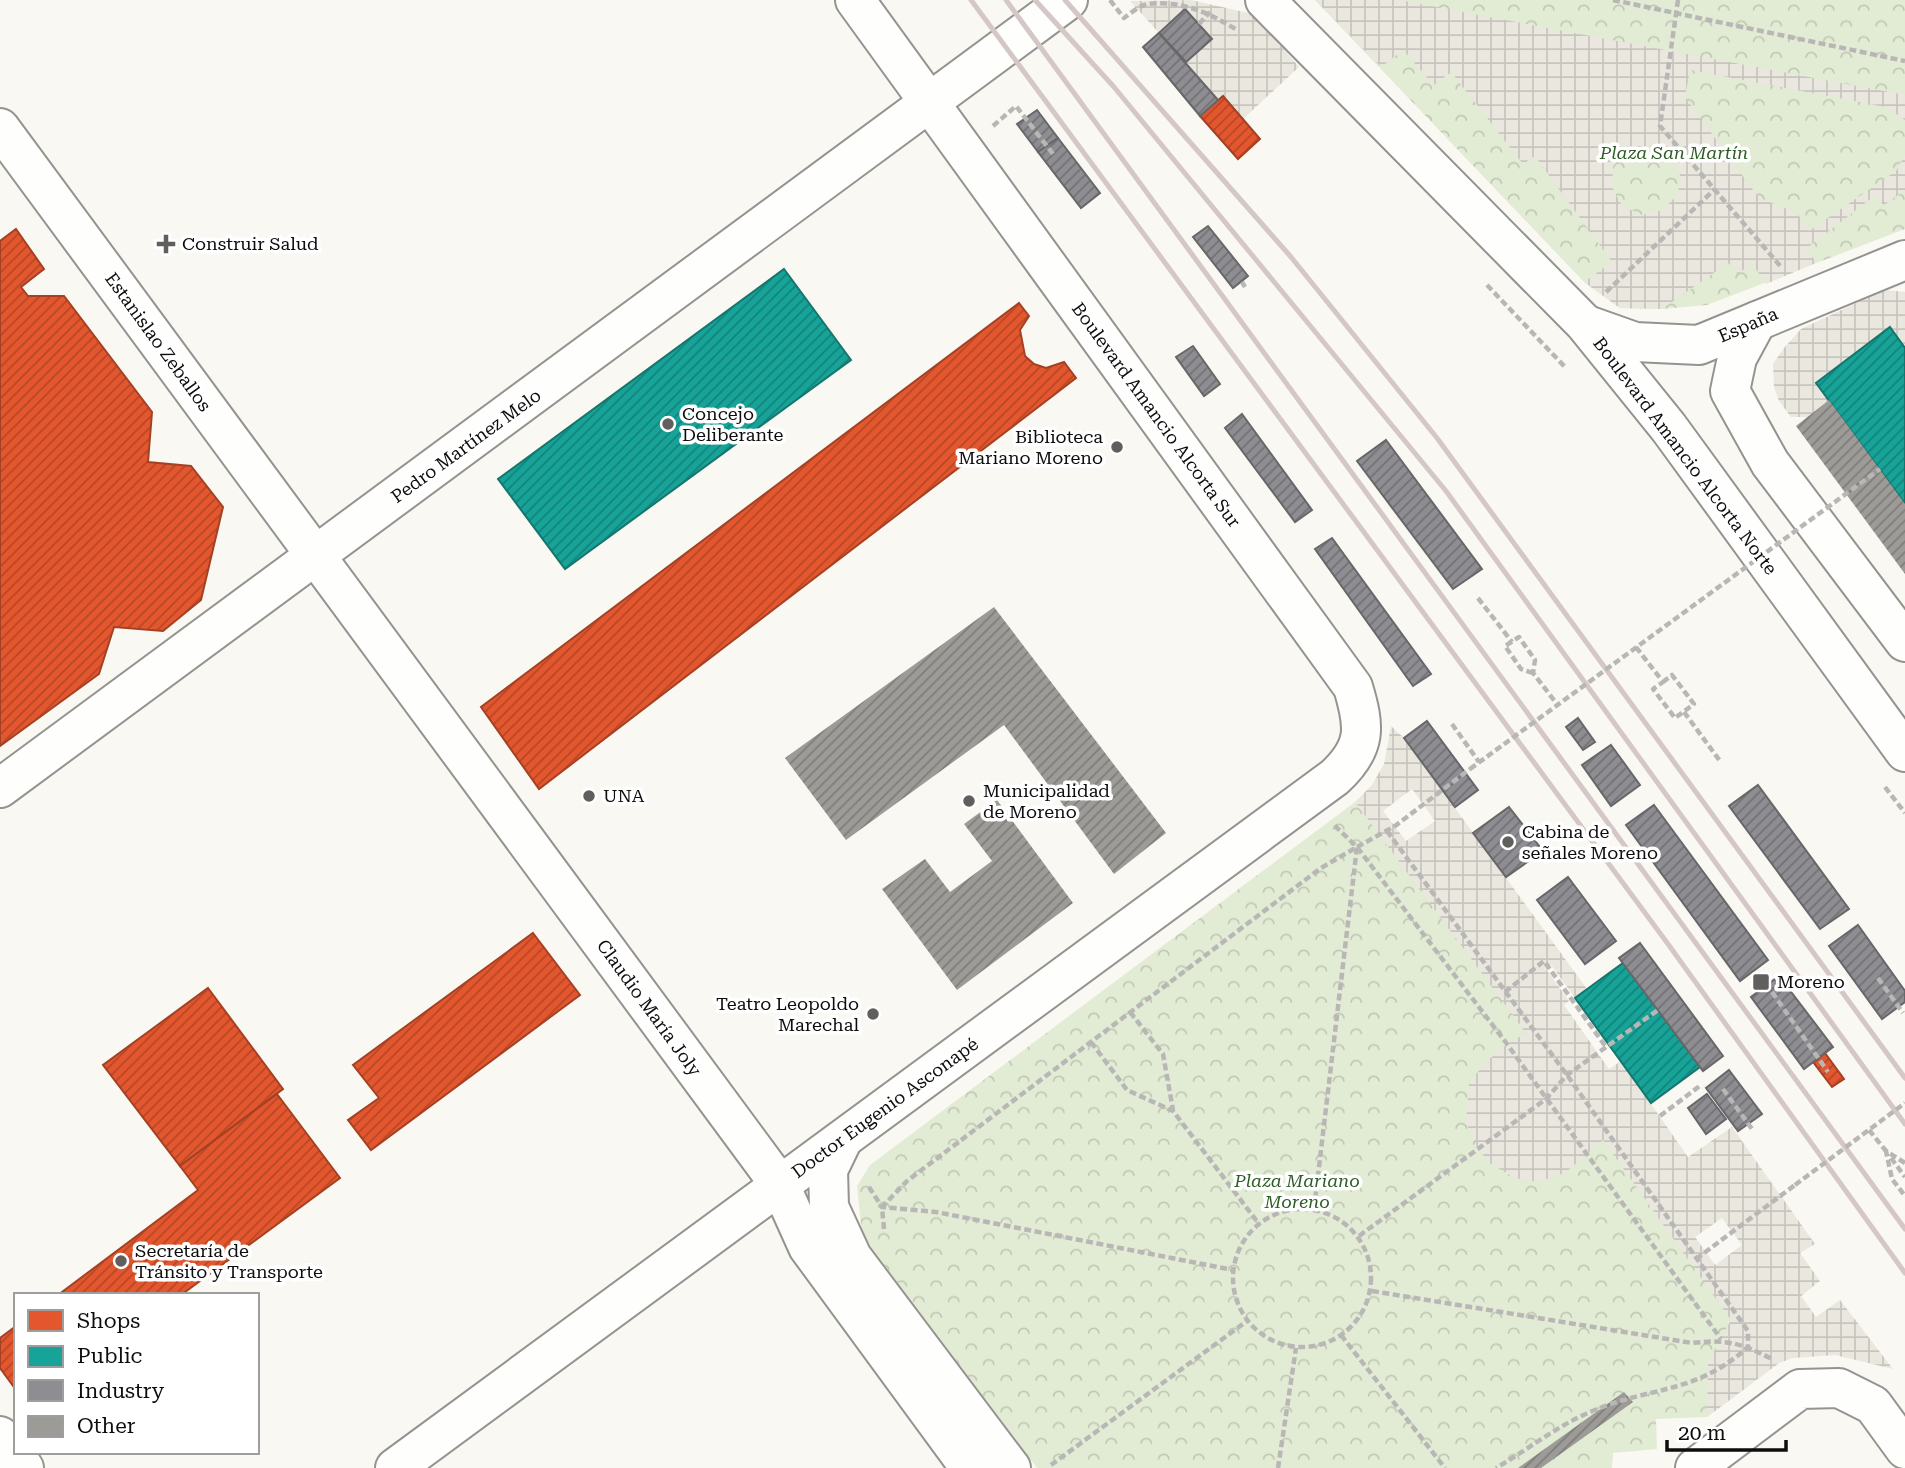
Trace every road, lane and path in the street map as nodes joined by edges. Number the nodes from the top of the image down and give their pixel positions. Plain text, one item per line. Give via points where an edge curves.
1 (855, 0) edge
2 (1068, 0) edge
3 (1110, 0) edge
4 (1265, 0) edge
5 (1613, 0) edge
6 (1678, 0) edge
7 (1210, 12) junction
8 (1676, 12) junction
9 (1199, 24) dead end
10 (1244, 35) dead end
11 (1905, 61) edge
12 (931, 102) junction
13 (0, 128) edge
14 (1053, 154) dead end
15 (976, 167) junction
16 (1715, 189) junction
17 (1896, 269) edge
18 (1480, 278) dead end
19 (1805, 301) junction
20 (1582, 321) junction
21 (1757, 321) junction
22 (1547, 349) junction
23 (1567, 369) dead end
24 (1880, 470) dead end
25 (315, 557) junction
26 (1738, 570) dead end
27 (1746, 581) dead end
28 (1478, 598) dead end
29 (1512, 642) junction
30 (1905, 642) edge
31 (1636, 647) junction
32 (1534, 673) junction
33 (1663, 682) junction
34 (1557, 704) junction
35 (1684, 712) junction
36 (1452, 724) dead end
37 (1362, 737) joint
38 (1905, 752) edge
39 (1720, 761) dead end
40 (1479, 762) junction
41 (1881, 781) dead end
42 (0, 788) edge
43 (1905, 813) edge
44 (1331, 822) dead end
45 (1387, 831) junction
46 (1357, 847) junction
47 (1878, 978) dead end
48 (1505, 992) junction
49 (1772, 992) dead end
50 (1658, 1010) dead end
51 (1130, 1012) junction
52 (1903, 1013) dead end
53 (1091, 1042) junction
54 (1606, 1047) junction
55 (1828, 1072) dead end
56 (1567, 1075) junction
57 (1701, 1085) dead end
58 (1723, 1089) dead end
59 (1546, 1099) junction
60 (1905, 1103) edge
61 (1173, 1111) junction
62 (1660, 1116) dead end
63 (1752, 1129) dead end
64 (1869, 1130) junction
65 (842, 1141) junction
66 (1885, 1152) junction
67 (1891, 1158) dead end
68 (1905, 1163) edge
69 (1905, 1177) edge
70 (780, 1185) junction
71 (1905, 1196) edge
72 (882, 1207) junction
73 (1314, 1209) junction
74 (1259, 1224) junction
75 (885, 1234) dead end
76 (1359, 1236) junction
77 (1696, 1259) junction
78 (1233, 1270) junction
79 (1372, 1291) junction
80 (1247, 1321) junction
81 (1342, 1335) junction
82 (1721, 1339) junction
83 (1748, 1347) junction
84 (1296, 1348) junction
85 (1800, 1389) junction
86 (0, 1436) edge
87 (1905, 1449) edge
88 (1027, 1461) edge
89 (1052, 1466) edge
90 (24, 1468) edge
91 (395, 1468) edge
92 (970, 1468) edge
93 (1278, 1468) edge
94 (1445, 1468) edge
95 (1496, 1468) edge
96 (1695, 1468) edge

1 - 12 street, Boulevard Amancio Alcorta Sur
2 - 12 street, Pedro Martínez Melo
3 - 7 path via 1124,18 1145,4 1179,4
4 - 20 street, Boulevard Amancio Alcorta Norte
5 - 8 path
6 - 8 path
7 - 9 path
7 - 10 path
8 - 11 path
8 - 16 path via 1660,126
12 - 15 street, Boulevard Amancio Alcorta Sur
12 - 25 street, Pedro Martínez Melo
13 - 25 street, Estanislao Zeballos
14 - 15 path via 1016,106 992,127 1003,143
15 - 37 street, Boulevard Amancio Alcorta Sur via 1353,687
16 - 19 path via 1788,274
16 - 20 path
17 - 19 street, España
18 - 22 path
19 - 21 street, España
20 - 21 street, España via 1635,342 1699,345
20 - 22 path
20 - 38 street, Boulevard Amancio Alcorta Norte via 1669,428
21 - 30 street via 1737,358 1730,391 1770,463
22 - 23 path
24 - 31 path, bridge
25 - 42 street, Pedro Martínez Melo
25 - 70 street, Claudio María Joly
26 - 27 path
28 - 29 path
29 - 32 path via 1519,637 1535,660
29 - 32 path via 1505,646 1521,669
31 - 33 path
31 - 34 path, bridge
32 - 34 path
33 - 35 path via 1653,689 1675,718
33 - 35 path via 1672,675 1694,704
34 - 40 path, bridge
35 - 39 path
36 - 40 path
37 - 65 street, Doctor Eugenio Asconapé via 1352,761 1335,777
40 - 45 path
41 - 43 path
44 - 46 path
45 - 46 path
45 - 48 path
46 - 51 path via 1321,868
46 - 59 path
46 - 73 path
47 - 52 path
48 - 54 path via 1544,961
48 - 56 path
49 - 55 path
50 - 54 path
51 - 53 path
51 - 61 path via 1163,1054
53 - 61 path via 1127,1090
53 - 72 path via 907,1181
54 - 56 path
56 - 59 path
56 - 77 path
57 - 62 path
58 - 63 path
59 - 76 path
59 - 82 path
60 - 64 path, bridge
61 - 74 path
64 - 66 path
64 - 77 path, bridge
65 - 70 street, Doctor Eugenio Asconapé
65 - 72 path
65 - 88 street via 828,1170 829,1207 852,1257
66 - 68 path
66 - 71 path via 1892,1179
67 - 69 path
70 - 91 street, Doctor Eugenio Asconapé
70 - 92 street, Claudio María Joly via 808,1247
72 - 75 path
72 - 78 path via 936,1212
73 - 74 path via 1284,1209
73 - 76 path via 1340,1219
74 - 78 path via 1241,1243
76 - 79 path via 1370,1261
77 - 83 path via 1748,1331
78 - 80 path via 1234,1295
79 - 81 path via 1363,1313
79 - 82 path via 1692,1343
80 - 84 path via 1268,1339
80 - 89 path
81 - 84 path via 1321,1345
81 - 94 path
82 - 83 path
83 - 85 path via 1779,1363
83 - 95 path via 1706,1378 1590,1412
84 - 93 path
85 - 87 street via 1839,1388 1873,1405
85 - 96 street
86 - 90 street
88 - 89 path

